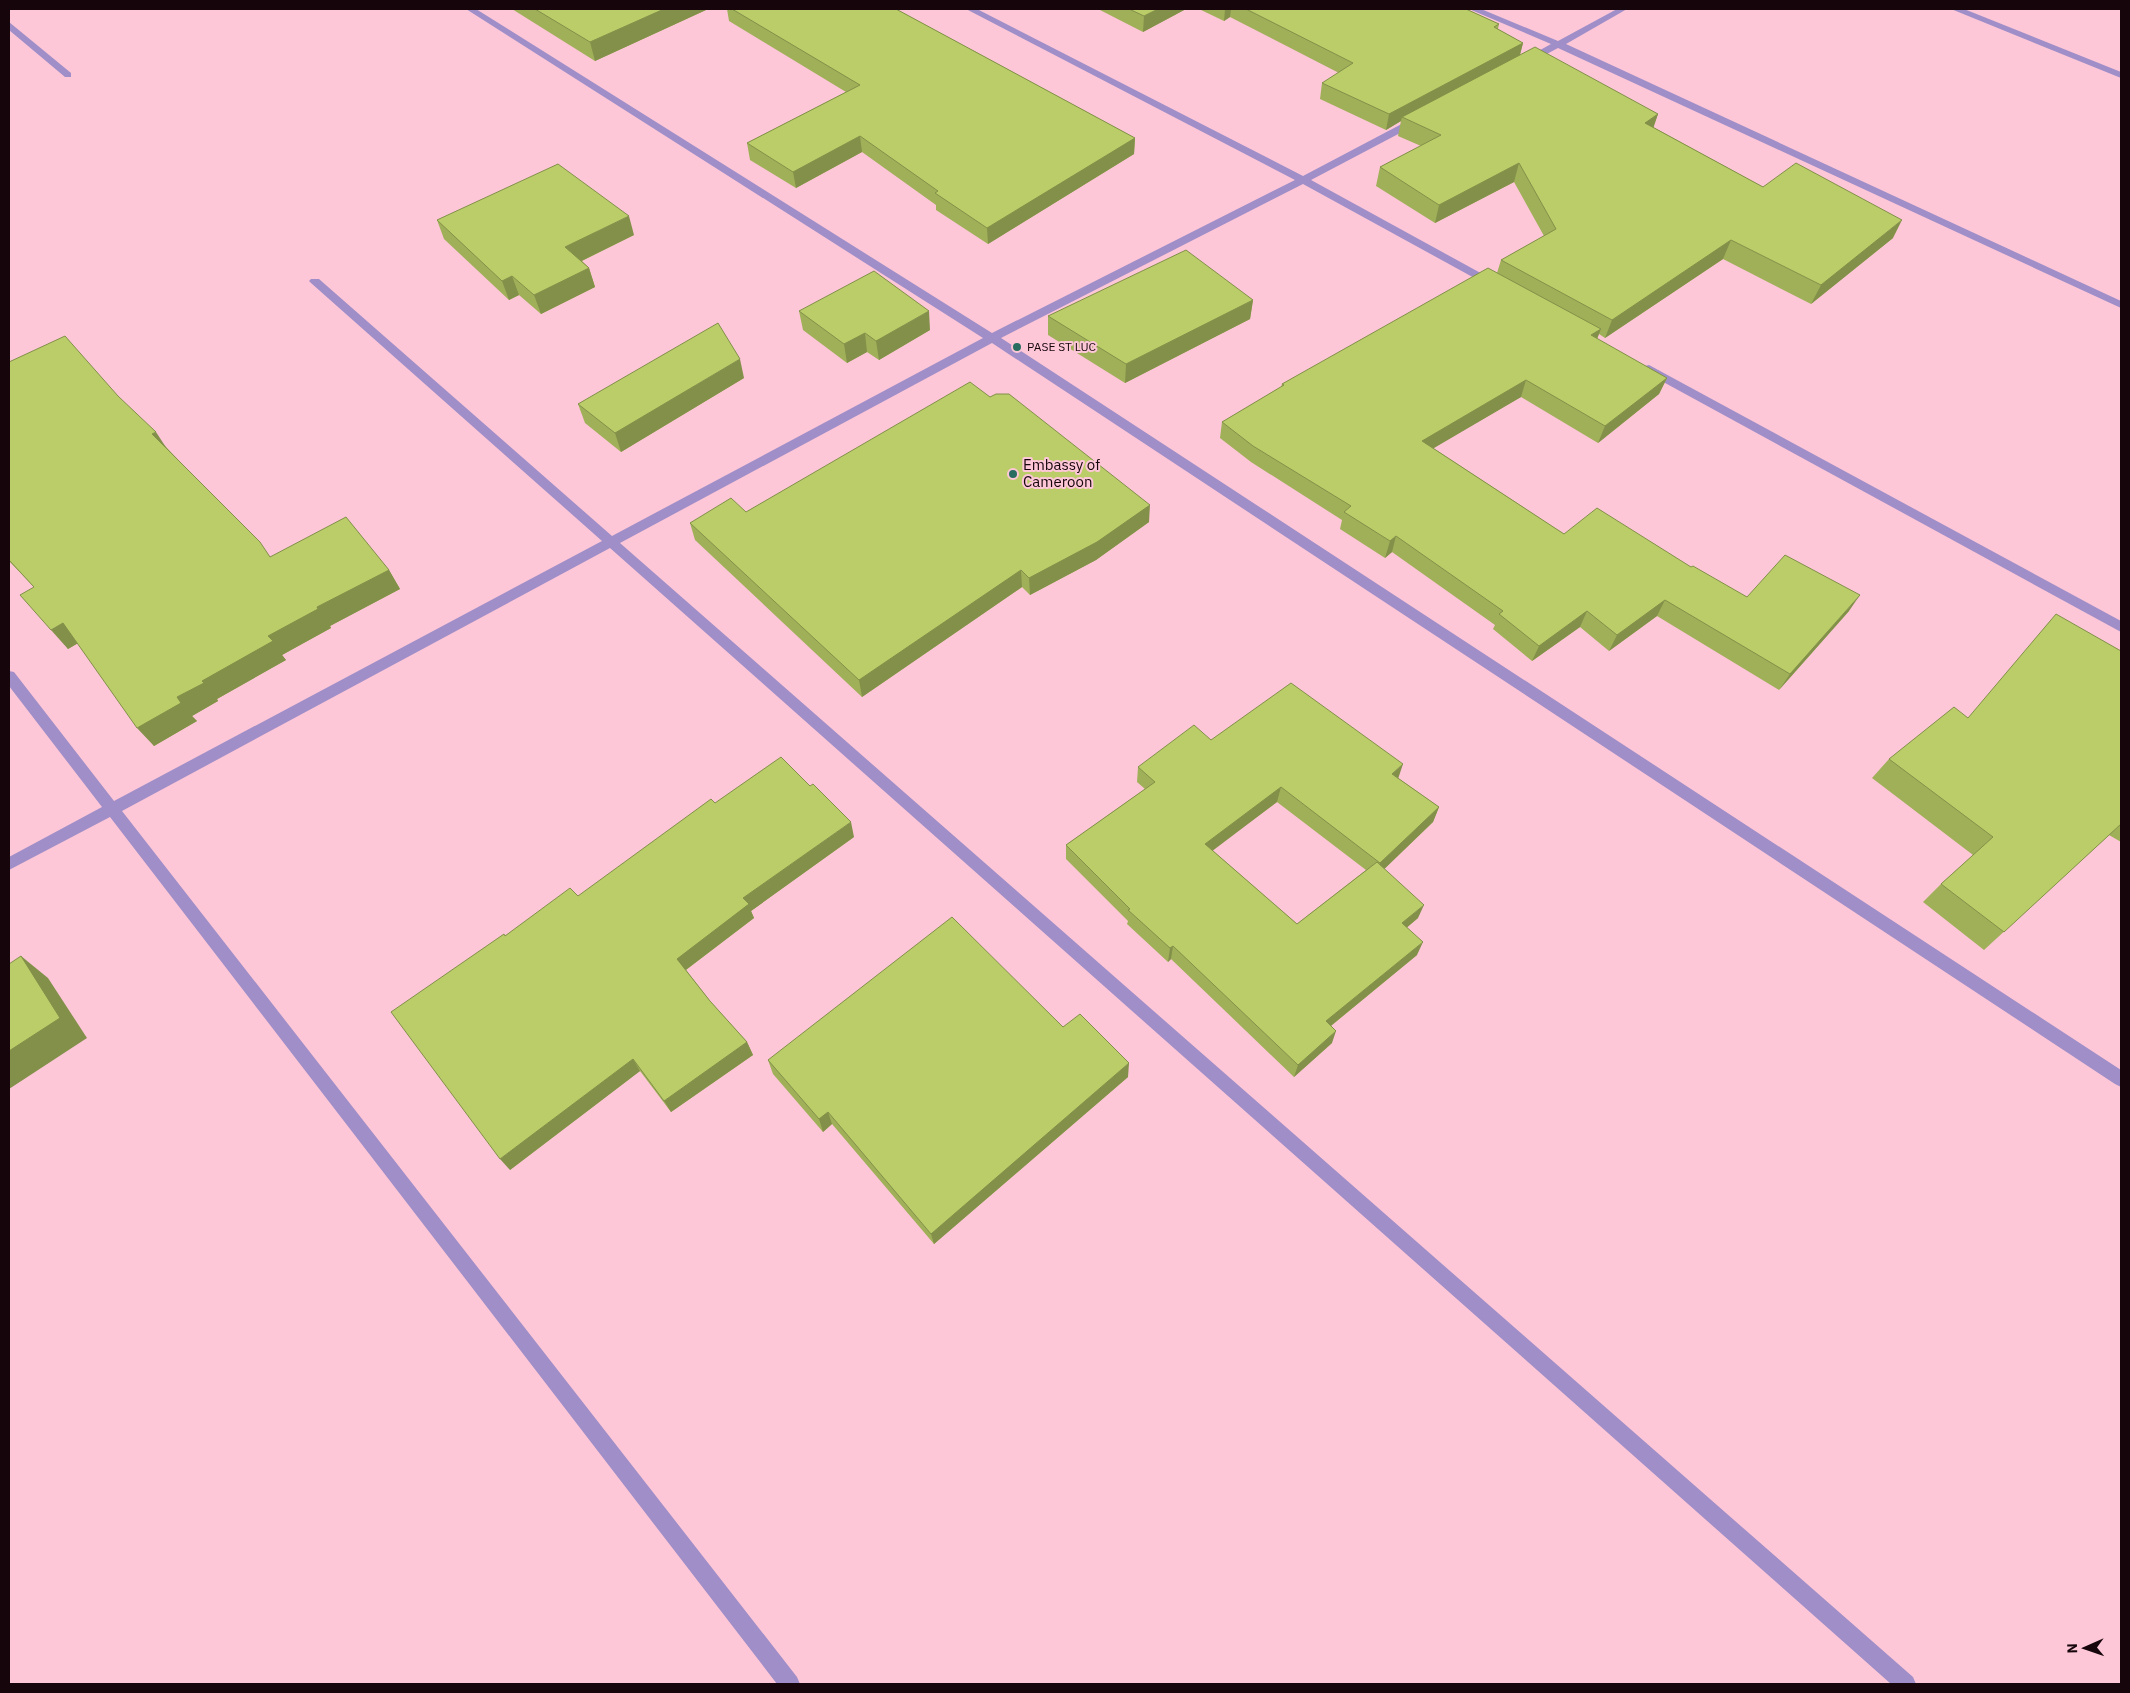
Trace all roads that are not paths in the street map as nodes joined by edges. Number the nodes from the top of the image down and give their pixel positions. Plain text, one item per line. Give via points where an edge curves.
1 (470, 9) edge
2 (970, 9) edge
3 (1474, 9) edge
4 (1623, 9) edge
5 (1956, 9) edge
6 (9, 25) edge
7 (1558, 44) junction
8 (1514, 68) edge
9 (68, 75) dead end
10 (2121, 75) edge
11 (1426, 115) edge
12 (1303, 180) junction
13 (315, 281) dead end
14 (1503, 290) edge
15 (2121, 305) edge
16 (992, 338) junction
17 (1642, 366) edge
18 (611, 542) junction
19 (2121, 627) edge
20 (9, 676) edge
21 (112, 808) junction
22 (9, 864) edge
23 (2121, 1079) edge
24 (790, 1684) edge
25 (1906, 1684) edge

1 - 16 street
2 - 12 street
3 - 7 street
4 - 7 street
5 - 10 street
6 - 9 street
7 - 8 street
7 - 15 street
11 - 12 street
12 - 14 street
12 - 16 street
13 - 18 street
16 - 18 street
16 - 23 street
17 - 19 street
18 - 21 street
18 - 25 street
20 - 21 street
21 - 22 street
21 - 24 street

